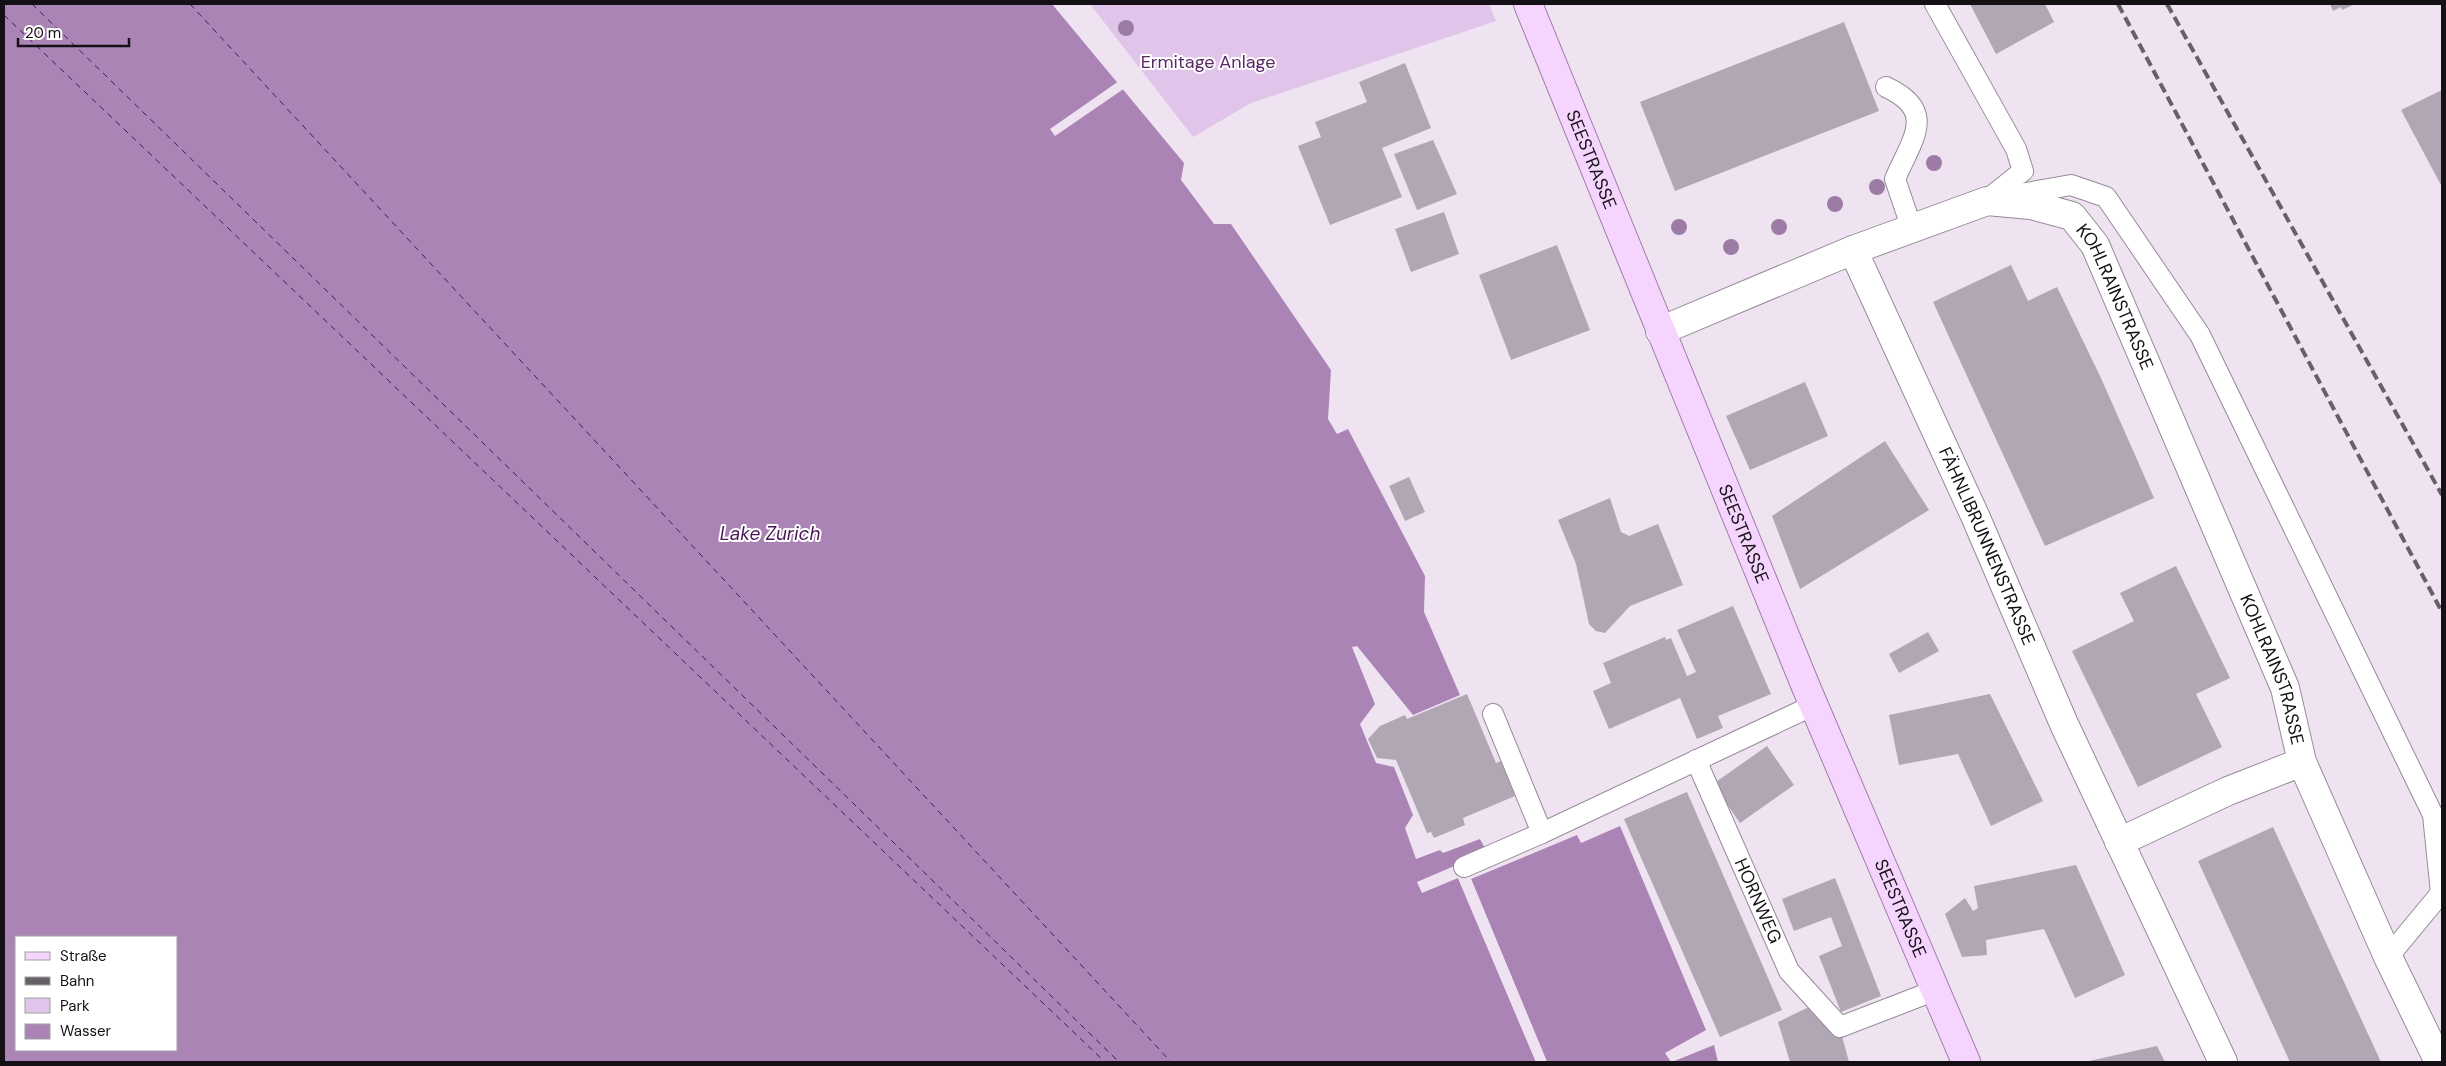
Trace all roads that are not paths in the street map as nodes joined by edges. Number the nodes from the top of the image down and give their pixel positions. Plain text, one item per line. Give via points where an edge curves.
1 (1528, 4) edge
2 (1935, 4) edge
3 (1886, 87) dead end
4 (1987, 200) junction
5 (1912, 228) junction
6 (1853, 250) junction
7 (1660, 331) junction
8 (1814, 705) junction
9 (1493, 714) dead end
10 (1696, 760) junction
11 (2302, 762) junction
12 (1542, 833) junction
13 (2119, 842) junction
14 (1464, 867) dead end
15 (2388, 957) junction
16 (1936, 990) junction
17 (1966, 1062) edge
18 (2223, 1062) edge
19 (2439, 1062) edge

1 - 7 main road, SEESTRASSE
2 - 4 lane via 2016,149 2023,170
3 - 5 lane via 1903,95 1915,107 1918,125 1896,179
4 - 5 street, KOHLRAINSTRASSE
4 - 11 street, KOHLRAINSTRASSE via 2031,205 2072,216 2096,245 2285,688
4 - 15 lane via 2071,185 2106,197 2200,335 2433,815 2440,893
5 - 6 street, KOHLRAINSTRASSE
6 - 7 street, KOHLRAINSTRASSE
6 - 13 street, FÄHNLIBRUNNENSTRASSE
7 - 8 main road, SEESTRASSE
8 - 10 lane
8 - 16 main road, SEESTRASSE
9 - 12 lane
10 - 12 lane
10 - 16 lane, HORNWEG via 1789,971 1840,1027
11 - 13 street, KOHLRAINSTRASSE via 2228,791
11 - 15 street, KOHLRAINSTRASSE
12 - 14 lane
13 - 18 street, FÄHNLIBRUNNENSTRASSE
15 - 19 street, KOHLRAINSTRASSE
16 - 17 main road, SEESTRASSE

